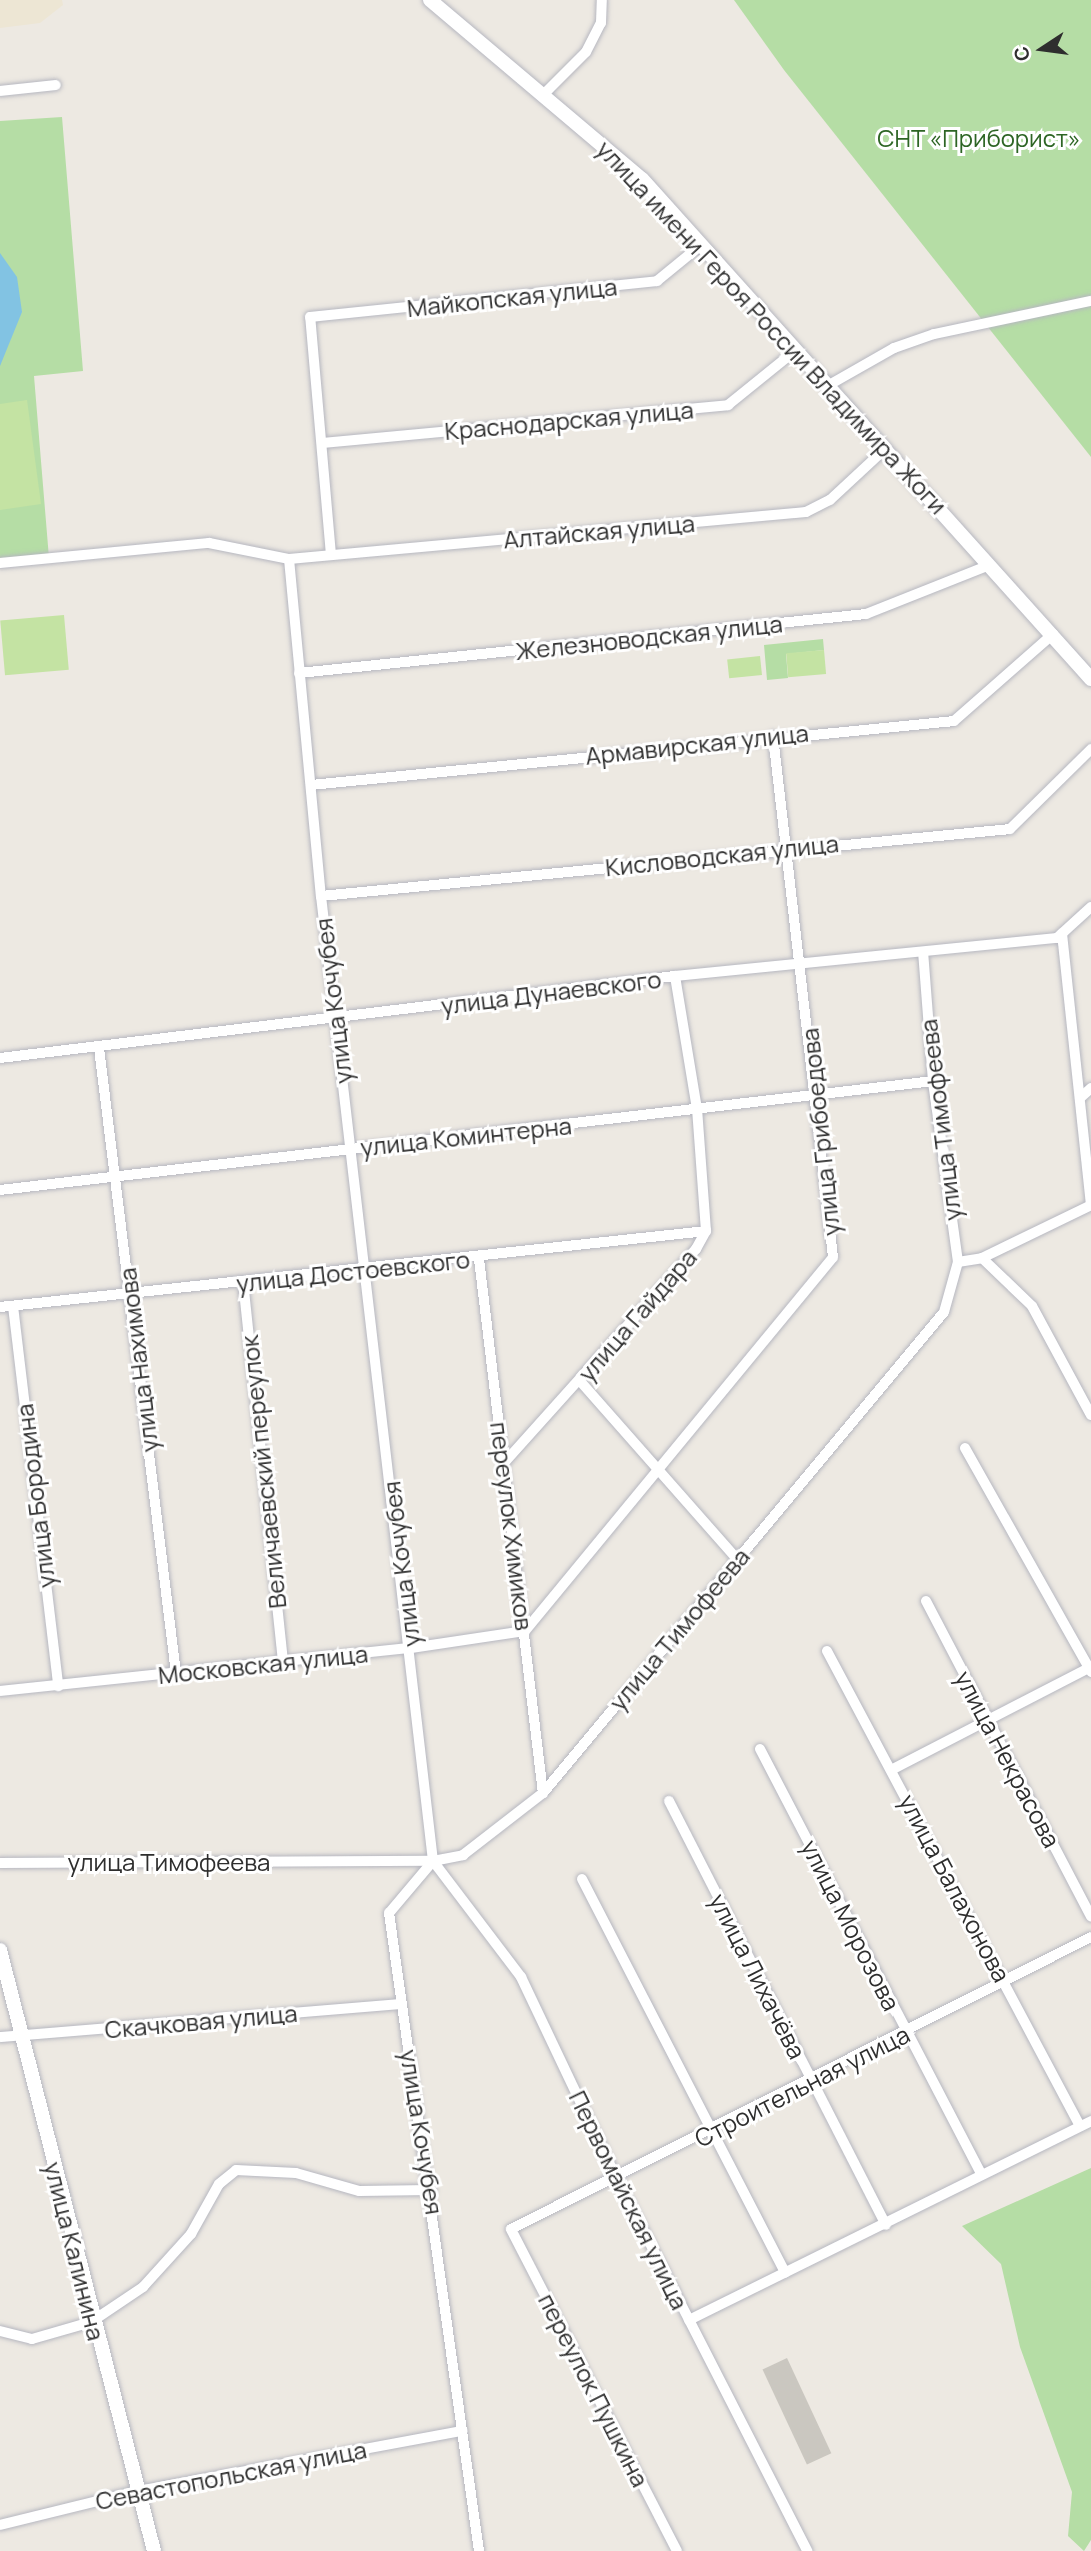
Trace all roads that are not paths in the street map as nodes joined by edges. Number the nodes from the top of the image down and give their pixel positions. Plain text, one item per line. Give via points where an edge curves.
1 (430, 0) edge
2 (602, 0) edge
3 (56, 85) dead end
4 (0, 91) edge
5 (544, 94) junction
6 (702, 244) junction
7 (1091, 301) edge
8 (796, 350) junction
9 (829, 386) junction
10 (322, 443) junction
11 (886, 449) junction
12 (331, 555) junction
13 (289, 559) junction
14 (0, 563) edge
15 (990, 565) junction
16 (1053, 634) junction
17 (299, 673) junction
18 (1091, 679) edge
19 (773, 736) junction
20 (1091, 748) edge
21 (311, 785) junction
22 (783, 847) junction
23 (321, 897) junction
24 (1091, 907) edge
25 (1062, 933) junction
26 (923, 952) junction
27 (801, 962) junction
28 (675, 976) junction
29 (334, 1019) junction
30 (99, 1048) junction
31 (0, 1058) edge
32 (933, 1081) junction
33 (1091, 1088) edge
34 (815, 1094) junction
35 (1080, 1098) junction
36 (697, 1109) junction
37 (352, 1149) junction
38 (116, 1177) junction
39 (0, 1190) edge
40 (1091, 1205) edge
41 (706, 1231) junction
42 (982, 1258) junction
43 (480, 1259) junction
44 (958, 1262) junction
45 (367, 1266) junction
46 (243, 1282) junction
47 (130, 1294) junction
48 (13, 1306) junction
49 (0, 1307) edge
50 (580, 1381) junction
51 (1091, 1415) edge
52 (965, 1448) dead end
53 (503, 1463) junction
54 (655, 1466) junction
55 (737, 1559) junction
56 (926, 1601) dead end
57 (525, 1631) junction
58 (411, 1648) junction
59 (827, 1651) dead end
60 (283, 1662) junction
61 (1090, 1670) edge
62 (176, 1673) junction
63 (58, 1686) junction
64 (0, 1691) edge
65 (988, 1720) junction
66 (760, 1748) dead end
67 (893, 1769) junction
68 (544, 1793) junction
69 (669, 1801) dead end
70 (433, 1861) junction
71 (0, 1863) edge
72 (582, 1879) dead end
73 (1091, 1917) edge
74 (1091, 1937) edge
75 (0, 1950) edge
76 (1005, 1983) junction
77 (402, 2004) junction
78 (907, 2033) junction
79 (23, 2035) junction
80 (0, 2037) edge
81 (812, 2081) junction
82 (1086, 2124) edge
83 (714, 2130) junction
84 (982, 2175) junction
85 (617, 2179) junction
86 (431, 2190) junction
87 (886, 2225) junction
88 (511, 2229) joint
89 (785, 2273) junction
90 (689, 2320) junction
91 (91, 2322) junction
92 (0, 2332) edge
93 (463, 2431) junction
94 (138, 2491) junction
95 (0, 2525) edge
96 (154, 2551) edge
97 (479, 2551) edge
98 (677, 2551) edge
99 (807, 2551) edge

1 - 5 main road, улица имени Героя России Владимира Жоги via 493,58
2 - 5 street via 601,23 586,52
3 - 4 street
5 - 6 main road, улица имени Героя России Владимира Жоги via 642,178
6 - 8 main road, улица имени Героя России Владимира Жоги
6 - 10 street, Майкопская улица via 657,281 310,317
7 - 9 street via 934,334 894,348
8 - 9 main road, улица имени Героя России Владимира Жоги
8 - 10 street, Краснодарская улица via 728,405
9 - 11 main road, улица имени Героя России Владимира Жоги
10 - 12 street
11 - 12 street, Алтайская улица via 830,500 806,512
11 - 15 main road, улица имени Героя России Владимира Жоги
12 - 13 street, Алтайская улица
13 - 14 street, Алтайская улица via 209,543
13 - 17 street, улица Кочубея
15 - 16 main road, улица имени Героя России Владимира Жоги
15 - 17 street, Железноводская улица via 866,614
16 - 18 main road, улица имени Героя России Владимира Жоги
16 - 19 street, Армавирская улица via 954,721
17 - 21 street, улица Кочубея
19 - 21 street, Армавирская улица
19 - 22 street, улица Грибоедова
20 - 22 street, Кисловодская улица via 1010,828
21 - 23 street, улица Кочубея
22 - 23 street, Кисловодская улица
22 - 27 street, улица Грибоедова
23 - 29 street, улица Кочубея
24 - 25 street
25 - 26 street, улица Дунаевского
25 - 35 street
26 - 27 street, улица Дунаевского
26 - 32 street, улица Тимофеева
27 - 28 street, улица Дунаевского
27 - 34 street, улица Грибоедова
28 - 29 street, улица Дунаевского
28 - 36 street, улица Гайдара
29 - 30 street, улица Дунаевского
29 - 37 street, улица Кочубея
30 - 31 street, улица Дунаевского
30 - 38 street, улица Нахимова
32 - 34 street, улица Коминтерна
32 - 44 street, улица Тимофеева
33 - 35 street
34 - 36 street, улица Коминтерна
34 - 54 street, улица Грибоедова via 833,1257
35 - 40 street
36 - 37 street, улица Коминтерна
36 - 41 street, улица Гайдара
37 - 38 street, улица Коминтерна
37 - 45 street, улица Кочубея
38 - 39 street, улица Коминтерна
38 - 47 street, улица Нахимова
40 - 42 street
41 - 43 street, улица Достоевского
41 - 50 street, улица Гайдара
42 - 44 street
42 - 51 street via 1032,1306
43 - 45 street, улица Достоевского
43 - 53 street, переулок Химиков
44 - 55 street, улица Тимофеева via 944,1312
45 - 46 street, улица Достоевского
45 - 58 street, улица Кочубея
46 - 47 street, улица Достоевского
46 - 60 street, Величаевский переулок
47 - 48 street, улица Достоевского
47 - 62 street, улица Нахимова
48 - 49 street, улица Достоевского
48 - 63 street, улица Бородина
50 - 53 street, улица Гайдара
50 - 54 street
52 - 61 street
53 - 57 street, переулок Химиков
54 - 55 street
54 - 57 street, улица Грибоедова
55 - 68 street, улица Тимофеева
56 - 65 street, улица Некрасова
57 - 58 street, Московская улица
57 - 68 street, переулок Химиков
58 - 60 street, Московская улица
58 - 70 street, улица Кочубея
59 - 67 street, улица Балахонова
60 - 62 street, Московская улица
61 - 65 street
62 - 63 street, Московская улица
63 - 64 street, Московская улица
65 - 67 street
65 - 73 street, улица Некрасова
66 - 78 street, улица Морозова
67 - 76 street, улица Балахонова
68 - 70 street, улица Тимофеева via 463,1855
69 - 81 street, улица Лихачёва
70 - 71 street, улица Тимофеева
70 - 77 street, улица Кочубея via 389,1913
70 - 85 street, Первомайская улица via 521,1977
72 - 83 street
74 - 76 street, Строительная улица
75 - 79 main road, улица Калинина
76 - 78 street, Строительная улица
76 - 82 street, улица Балахонова
77 - 79 street, Скачковая улица
77 - 86 street, улица Кочубея
78 - 81 street, Строительная улица
78 - 84 street, улица Морозова
79 - 80 street, Скачковая улица
79 - 91 main road, улица Калинина
81 - 83 street, Строительная улица
81 - 87 street, улица Лихачёва
82 - 84 street
83 - 85 street, Строительная улица
83 - 89 street
84 - 87 street
85 - 88 street, Строительная улица
85 - 90 street, Первомайская улица
86 - 91 street via 359,2191 296,2173 236,2170 219,2184 191,2234 143,2287
86 - 93 street, улица Кочубея
87 - 89 street
88 - 98 street, переулок Пушкина
89 - 90 street
90 - 99 street, Первомайская улица
91 - 92 street via 32,2339
91 - 94 main road, улица Калинина
93 - 94 street, Севастопольская улица
93 - 97 street, улица Кочубея
94 - 95 street, Севастопольская улица
94 - 96 main road, улица Калинина

